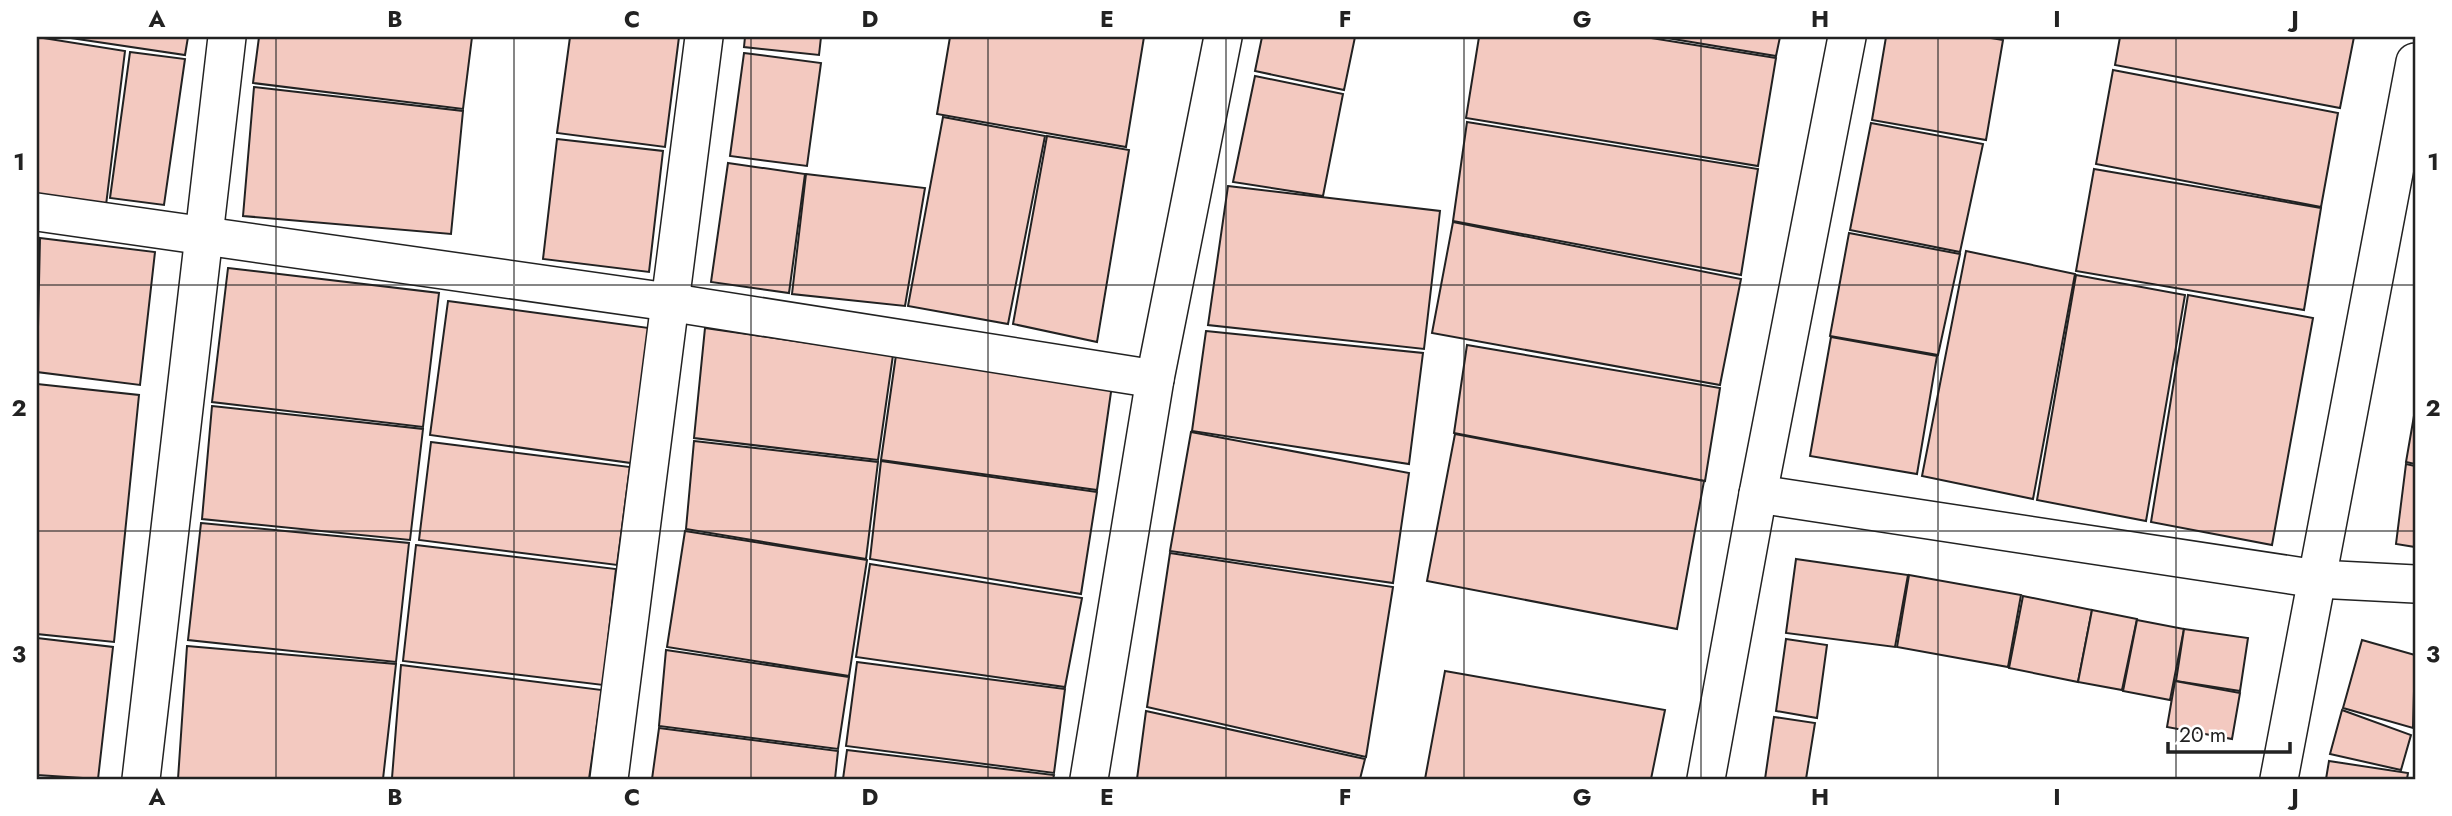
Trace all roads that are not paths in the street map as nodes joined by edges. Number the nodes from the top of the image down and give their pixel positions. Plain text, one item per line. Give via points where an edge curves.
1 (227, 37) edge
2 (704, 37) edge
3 (1223, 37) edge
4 (1847, 37) edge
5 (2415, 62) edge
6 (37, 212) edge
7 (202, 236) junction
8 (668, 302) junction
9 (1155, 379) junction
10 (1758, 494) junction
11 (2317, 579) junction
12 (2415, 584) edge
13 (141, 779) edge
14 (609, 779) edge
15 (1089, 779) edge
16 (1706, 779) edge
17 (2279, 779) edge

1 - 7 street
2 - 8 street
3 - 9 street
4 - 10 street
5 - 11 street
6 - 7 street
7 - 8 street
7 - 13 street
8 - 9 street
8 - 14 street
9 - 15 street
10 - 11 street
10 - 16 street
11 - 12 street
11 - 17 street

